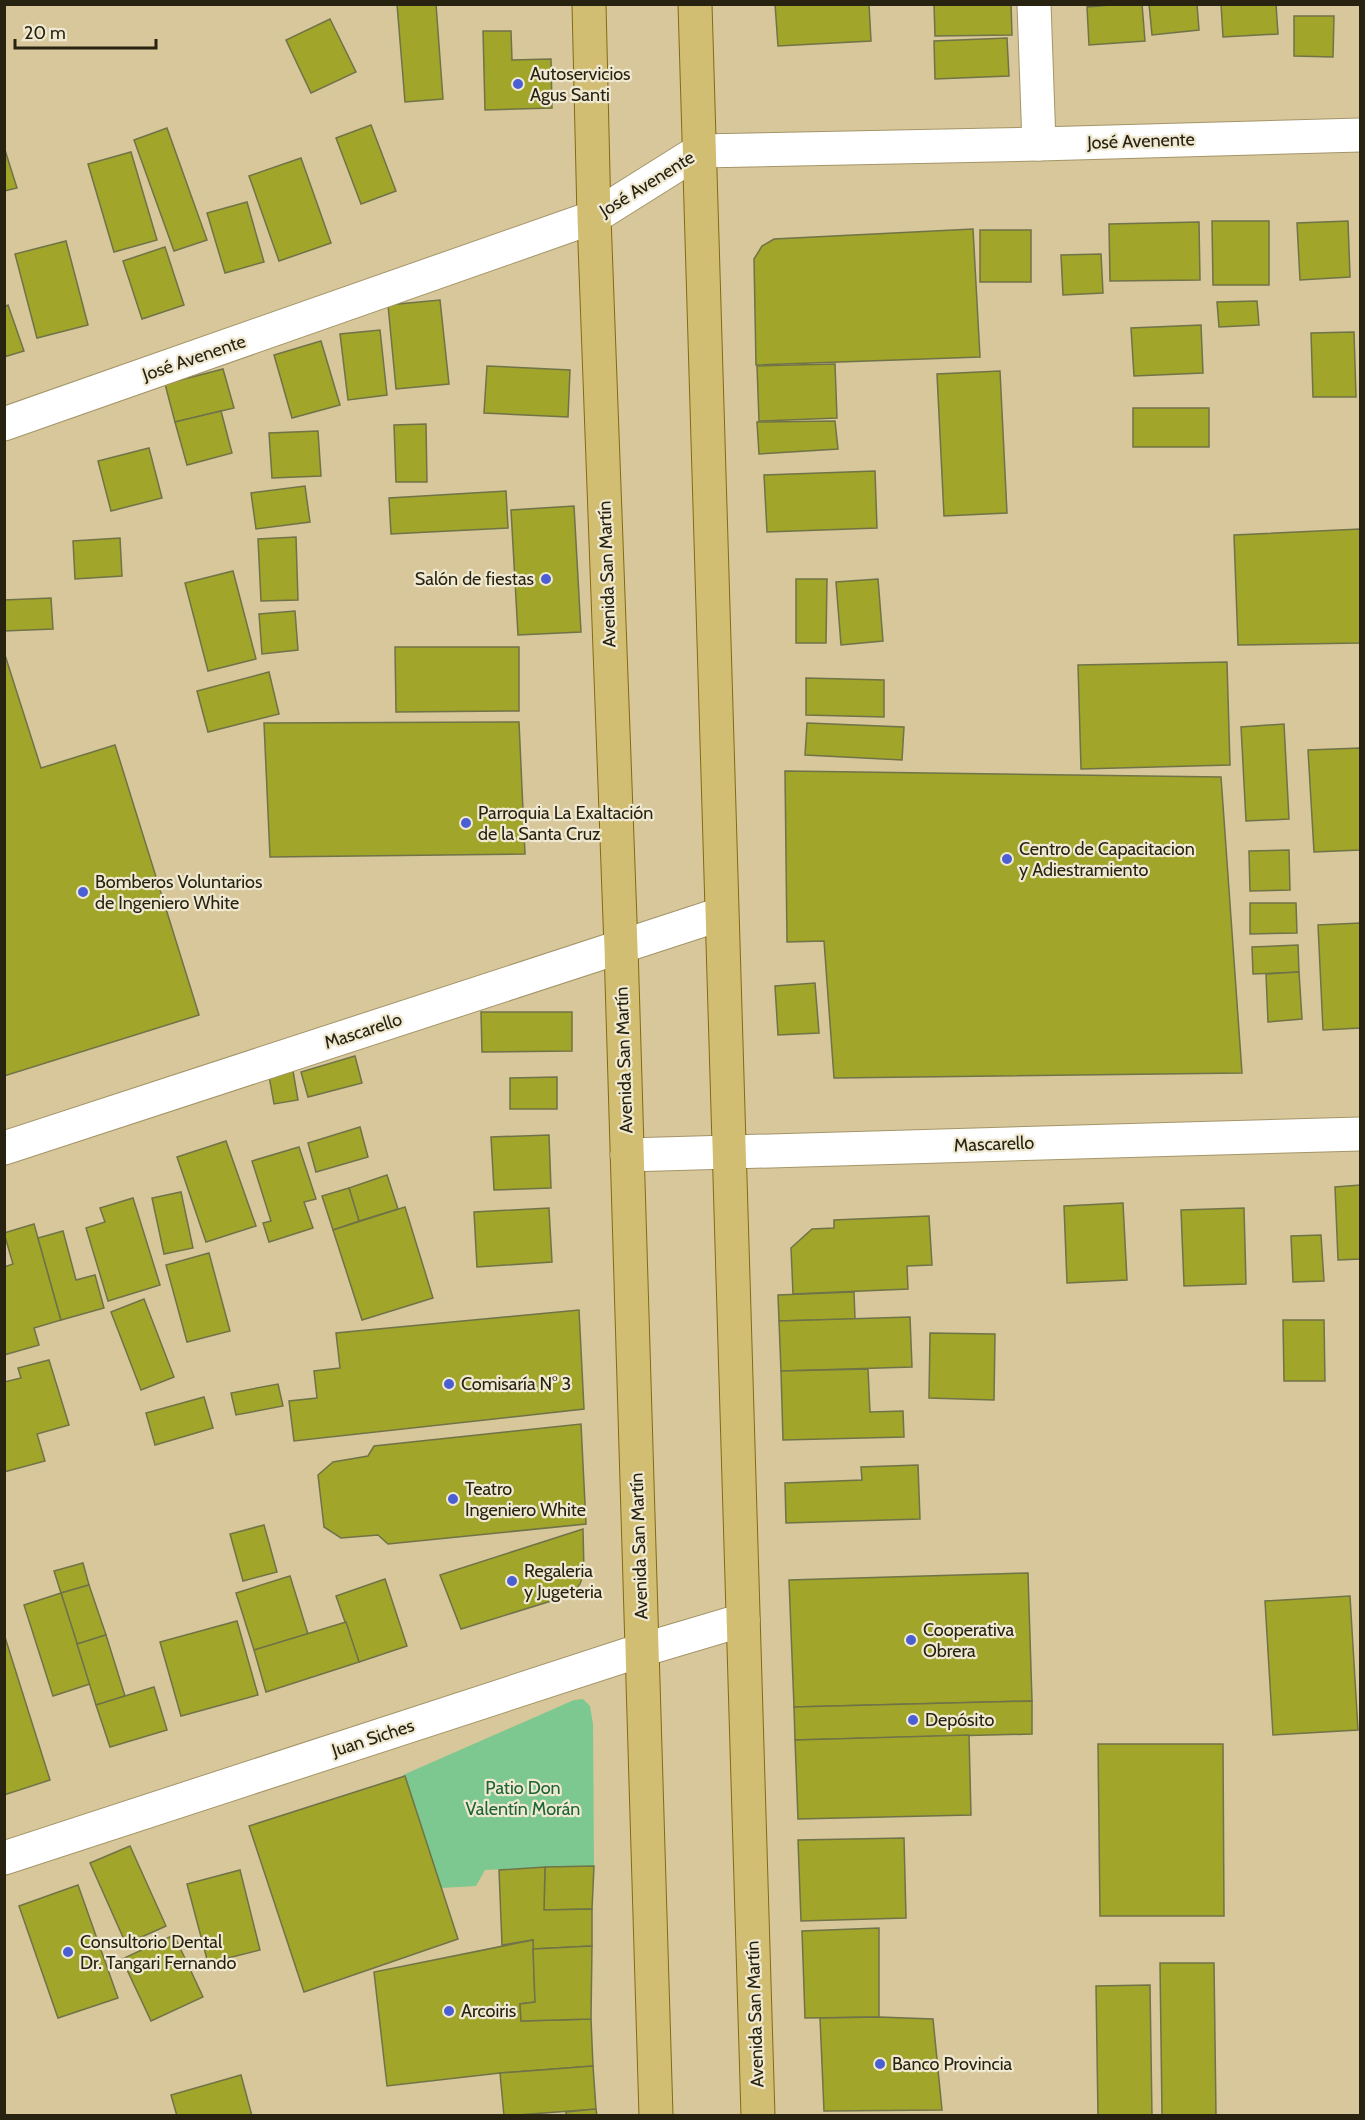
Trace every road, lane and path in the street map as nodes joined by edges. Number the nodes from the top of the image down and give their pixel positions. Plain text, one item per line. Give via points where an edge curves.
1 (589, 4) edge
2 (695, 4) edge
3 (1034, 4) edge
4 (1360, 135) edge
5 (1039, 144) junction
6 (699, 151) junction
7 (594, 217) junction
8 (4, 424) edge
9 (721, 914) junction
10 (621, 947) junction
11 (1360, 1134) edge
12 (4, 1148) edge
13 (729, 1151) junction
14 (627, 1155) junction
15 (743, 1620) junction
16 (642, 1650) junction
17 (4, 1858) edge
18 (656, 2115) edge
19 (758, 2115) edge

1 - 7 main road, Avenida San Martín
2 - 6 main road, Avenida San Martín
3 - 5 street
4 - 5 street, José Avenente
5 - 6 street, José Avenente
6 - 7 street, José Avenente
6 - 9 main road, Avenida San Martín
7 - 8 street, José Avenente
7 - 10 main road, Avenida San Martín
9 - 10 street, Mascarello
9 - 13 main road, Avenida San Martín
10 - 12 street, Mascarello
10 - 14 main road, Avenida San Martín
11 - 13 street, Mascarello
13 - 14 street, Mascarello
13 - 15 main road, Avenida San Martín
14 - 16 main road, Avenida San Martín
15 - 16 street, Juan Siches
15 - 19 main road, Avenida San Martín
16 - 17 street, Juan Siches
16 - 18 main road, Avenida San Martín

